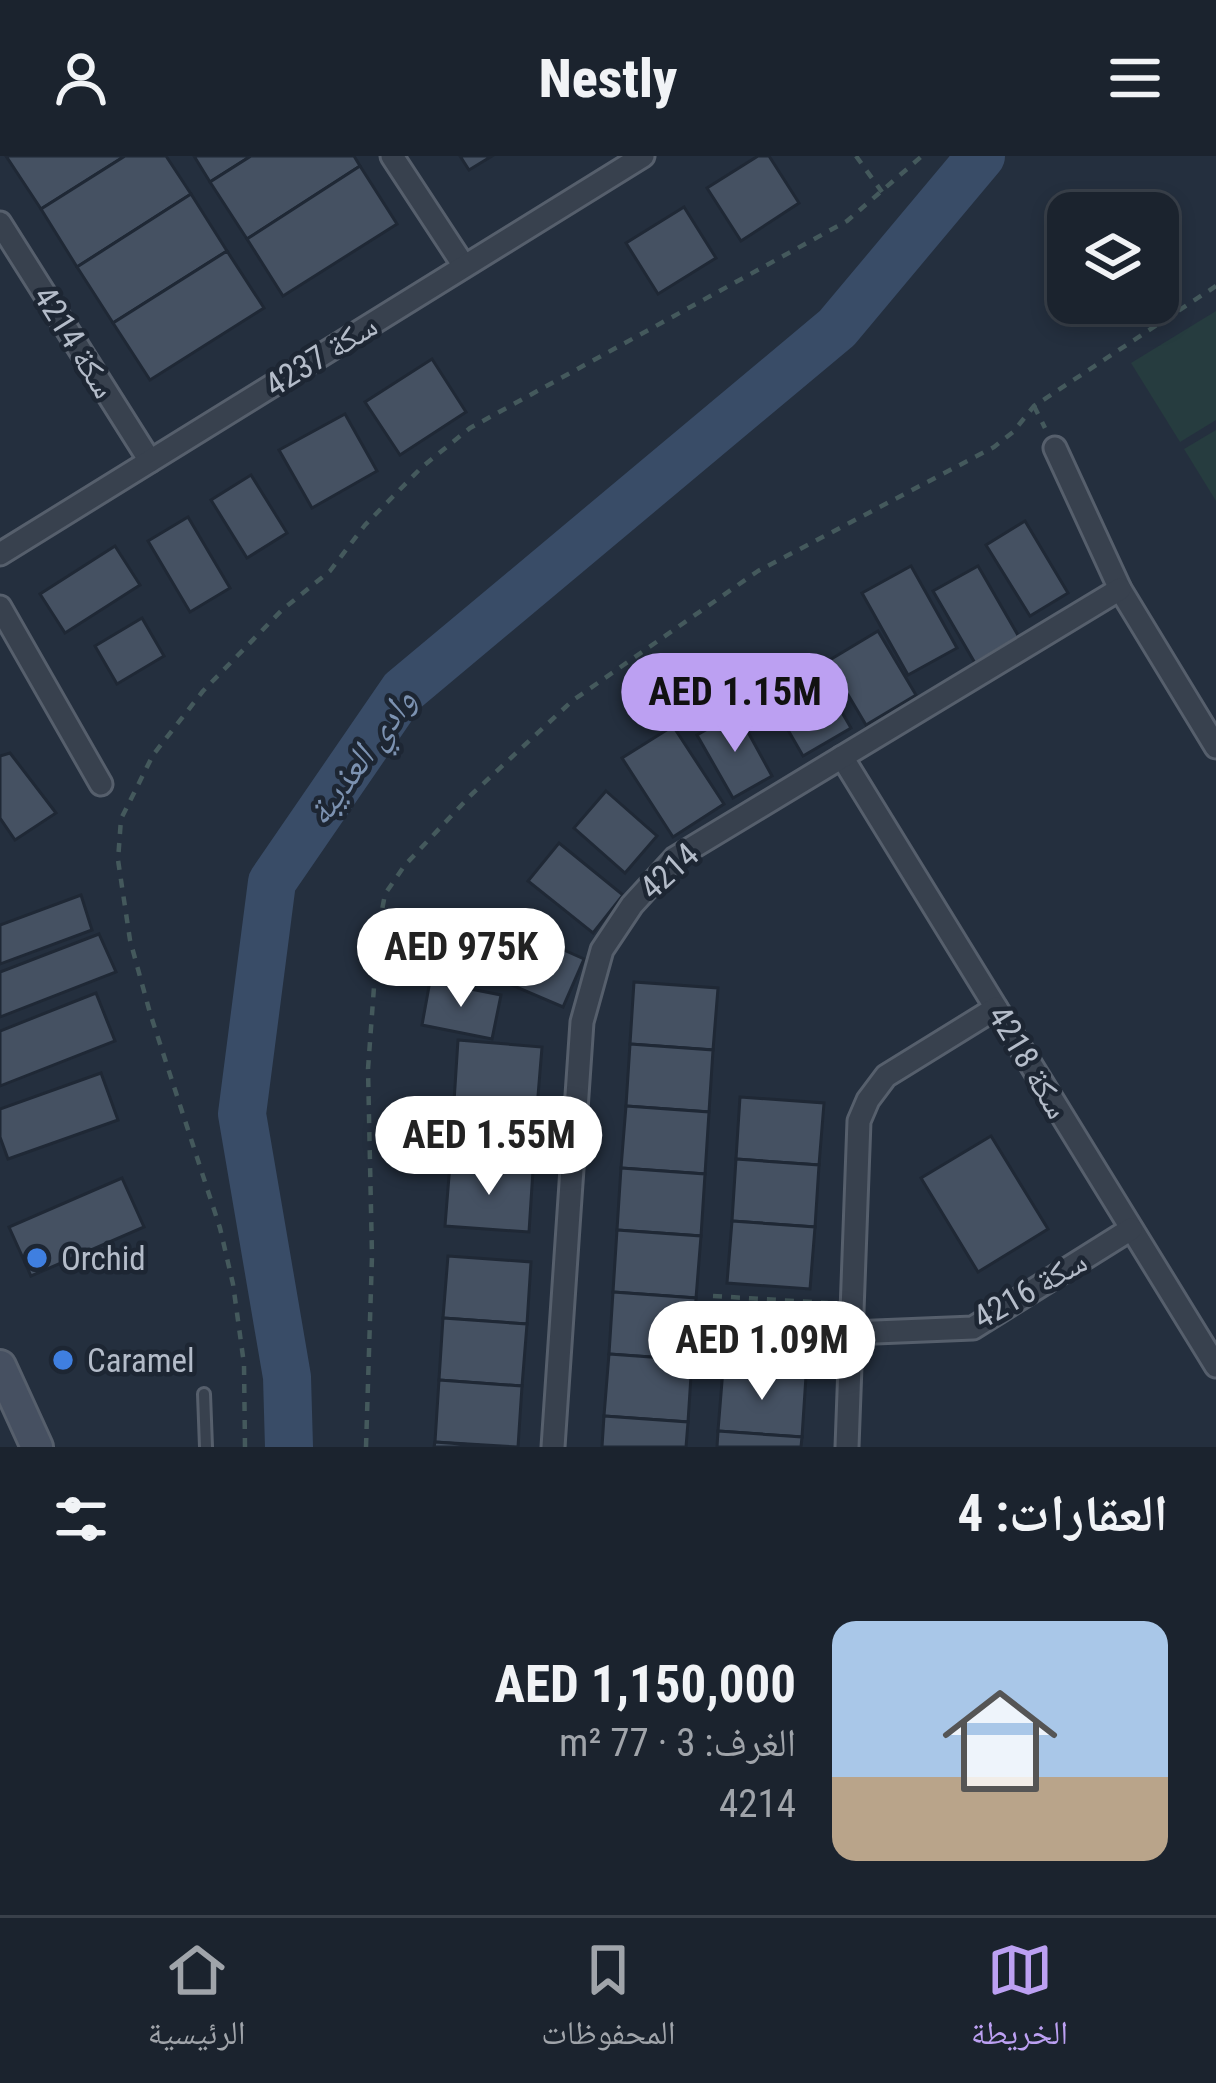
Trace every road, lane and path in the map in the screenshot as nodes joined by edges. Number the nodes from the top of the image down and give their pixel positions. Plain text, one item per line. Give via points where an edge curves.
1 (392, 156) edge
2 (643, 156) edge
3 (856, 156) edge
4 (922, 156) edge
5 (882, 192) junction
6 (0, 223) edge
7 (464, 266) junction
8 (1216, 286) edge
9 (1055, 448) dead end
10 (150, 461) junction
11 (0, 554) edge
12 (1120, 590) junction
13 (0, 608) edge
14 (1216, 747) edge
15 (842, 757) junction
16 (101, 784) dead end
17 (996, 1008) junction
18 (1131, 1228) junction
19 (713, 1296) dead end
20 (852, 1304) junction
21 (851, 1333) junction
22 (0, 1366) edge
23 (1216, 1366) edge
24 (204, 1394) dead end
25 (37, 1447) edge
26 (206, 1447) edge
27 (245, 1447) edge
28 (365, 1447) edge
29 (553, 1447) edge
30 (847, 1447) edge

1 - 7 street
2 - 7 street, سكة 4237
3 - 5 path
4 - 5 path
5 - 27 path via 847,221 470,428 203,691 153,755 121,819 118,860 130,940 233,1284
6 - 10 street, سكة 4214
7 - 10 street, سكة 4237
8 - 28 path via 1034,406 994,447 758,571 572,701 405,865 385,895 378,932 368,1069
9 - 12 street
10 - 11 street, سكة 4237
12 - 14 street
12 - 15 street, 4214
13 - 16 street
15 - 17 street, سكة 4218
15 - 29 street, 4214 via 675,858 602,950 582,1022
17 - 18 street, سكة 4218
17 - 20 street via 886,1076 868,1100 859,1121
18 - 21 street, سكة 4216 via 973,1328
18 - 23 street, سكة 4218
19 - 20 path
20 - 21 street
21 - 30 street
22 - 25 street
24 - 26 lane

